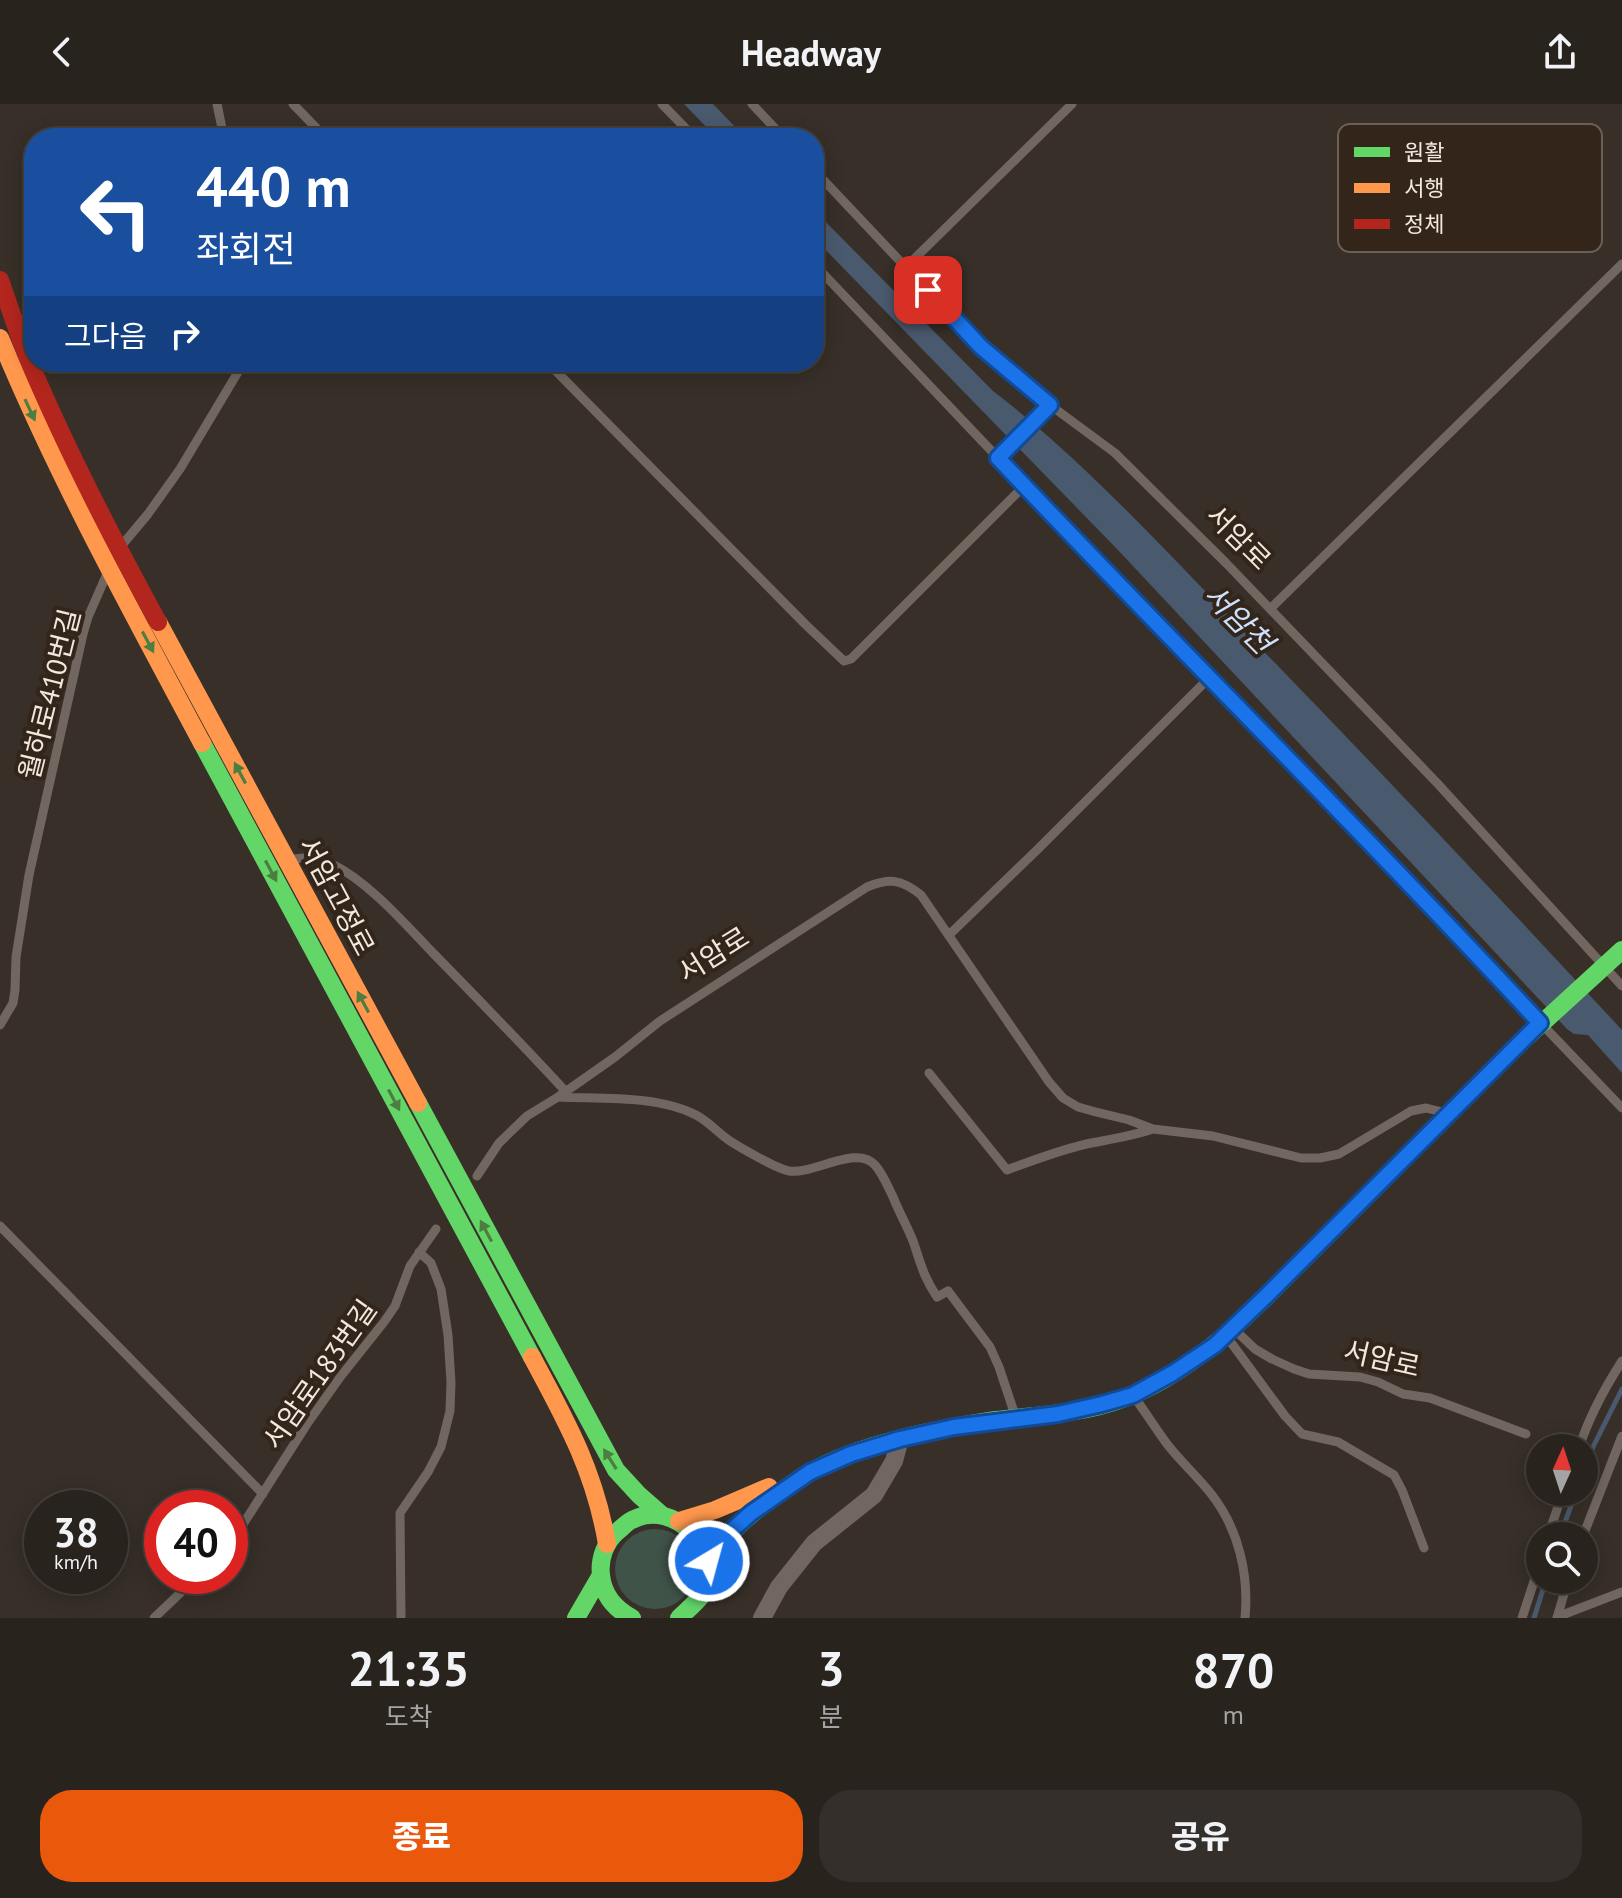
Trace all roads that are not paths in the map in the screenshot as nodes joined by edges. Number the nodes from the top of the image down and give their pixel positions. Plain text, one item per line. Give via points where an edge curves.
1 (217, 104) edge
2 (293, 104) edge
3 (662, 104) edge
4 (752, 104) edge
5 (1072, 104) edge
6 (222, 128) edge
7 (316, 128) edge
8 (685, 128) edge
9 (775, 128) edge
10 (824, 181) edge
11 (1622, 264) edge
12 (906, 267) junction
13 (824, 275) edge
14 (0, 280) edge
15 (0, 338) edge
16 (24, 347) edge
17 (34, 372) edge
18 (238, 372) edge
19 (557, 372) edge
20 (1047, 407) junction
21 (998, 458) junction
22 (1024, 486) junction
23 (119, 549) junction
24 (109, 570) junction
25 (1270, 609) junction
26 (1209, 678) junction
27 (287, 860) junction
28 (949, 935) junction
29 (1622, 950) edge
30 (1604, 966) junction
31 (1622, 986) edge
32 (0, 1001) edge
33 (13, 1003) junction
34 (1542, 1020) junction
35 (0, 1025) edge
36 (929, 1073) dead end
37 (562, 1094) junction
38 (1622, 1108) edge
39 (1449, 1113) junction
40 (1153, 1129) junction
41 (477, 1176) dead end
42 (0, 1226) edge
43 (436, 1229) dead end
44 (419, 1252) junction
45 (1229, 1331) junction
46 (1622, 1361) edge
47 (1133, 1395) junction
48 (1016, 1418) junction
49 (1526, 1434) dead end
50 (1585, 1434) edge
51 (1622, 1436) edge
52 (900, 1439) junction
53 (810, 1472) junction
54 (263, 1494) junction
55 (248, 1516) edge
56 (671, 1518) junction
57 (1588, 1522) edge
58 (607, 1544) junction
59 (1424, 1548) dead end
60 (709, 1561) junction
61 (601, 1575) junction
62 (1622, 1592) edge
63 (179, 1594) edge
64 (703, 1594) junction
65 (1530, 1594) edge
66 (1564, 1594) edge
67 (628, 1617) edge
68 (154, 1618) edge
69 (401, 1618) edge
70 (576, 1618) edge
71 (679, 1618) edge
72 (707, 1618) edge
73 (762, 1618) edge
74 (1245, 1618) edge
75 (1522, 1618) edge
76 (1557, 1618) edge

1 - 6 lane
2 - 7 lane
3 - 8 lane
4 - 9 lane
5 - 12 lane
10 - 12 lane, 서암로
11 - 25 lane
12 - 20 lane, 서암로
13 - 21 lane
14 - 16 main road, 서암고정로
15 -> 24 main road, 서암고정로
17 - 23 main road, 서암고정로
18 - 23 lane, 월하로410번길 via 180,469
19 - 22 lane via 844,661
20 - 21 lane
20 - 25 lane, 서암로 via 1115,453
21 - 22 lane
22 - 26 lane
23 - 24 lane, 월하로410번길
27 -> 23 main road, 서암고정로
24 - 33 lane, 월하로410번길 via 88,617 32,860
24 -> 58 main road, 서암고정로 via 566,1420 595,1487
25 - 30 lane, 서암로
26 - 28 lane
26 - 34 lane
27 - 37 lane via 319,858 352,876 512,1033
56 -> 27 main road, 서암고정로 via 616,1470
28 - 37 lane, 서암로 via 910,886 890,881 867,887 660,1021
28 - 40 lane, 서암로 via 1063,1098
29 - 30 main road
30 - 31 lane, 서암로
30 - 34 main road
32 - 33 lane
33 - 35 lane, 월하로410번길
34 - 38 lane
34 - 39 main road
36 - 40 lane via 1007,1170
37 - 41 lane via 512,1129
37 - 48 lane via 675,1107 697,1115 730,1141 786,1171 867,1158 889,1190 937,1297 948,1291 990,1347
39 - 40 lane, 서암로 via 1411,1111 1339,1154 1320,1158
39 - 45 main road
42 - 54 lane
43 - 44 lane, 서암로183번길
44 - 54 lane, 서암로183번길 via 395,1306 307,1424
44 - 69 lane via 431,1263 441,1289 450,1411 441,1447 400,1513
45 - 47 main road
45 - 49 lane, 서암로 via 1294,1369 1378,1382
45 - 59 lane via 1302,1434 1338,1442 1394,1475
46 - 50 lane
47 - 48 main road via 1058,1414
47 - 74 lane via 1227,1518 1243,1563
48 - 52 main road
51 - 57 lane
52 - 53 main road
52 - 73 street via 874,1495 814,1543
53 - 56 main road via 715,1510
53 - 60 main road via 741,1522
54 - 55 lane, 서암로183번길
56 - 58 main road via 629,1520
56 - 60 main road, 서암고정로 via 693,1531
58 - 61 main road
60 - 64 main road
61 - 67 main road via 614,1606
61 - 70 main road
62 - 76 lane
63 - 68 lane
64 - 71 main road
64 - 72 main road
65 - 75 lane
66 - 76 lane

